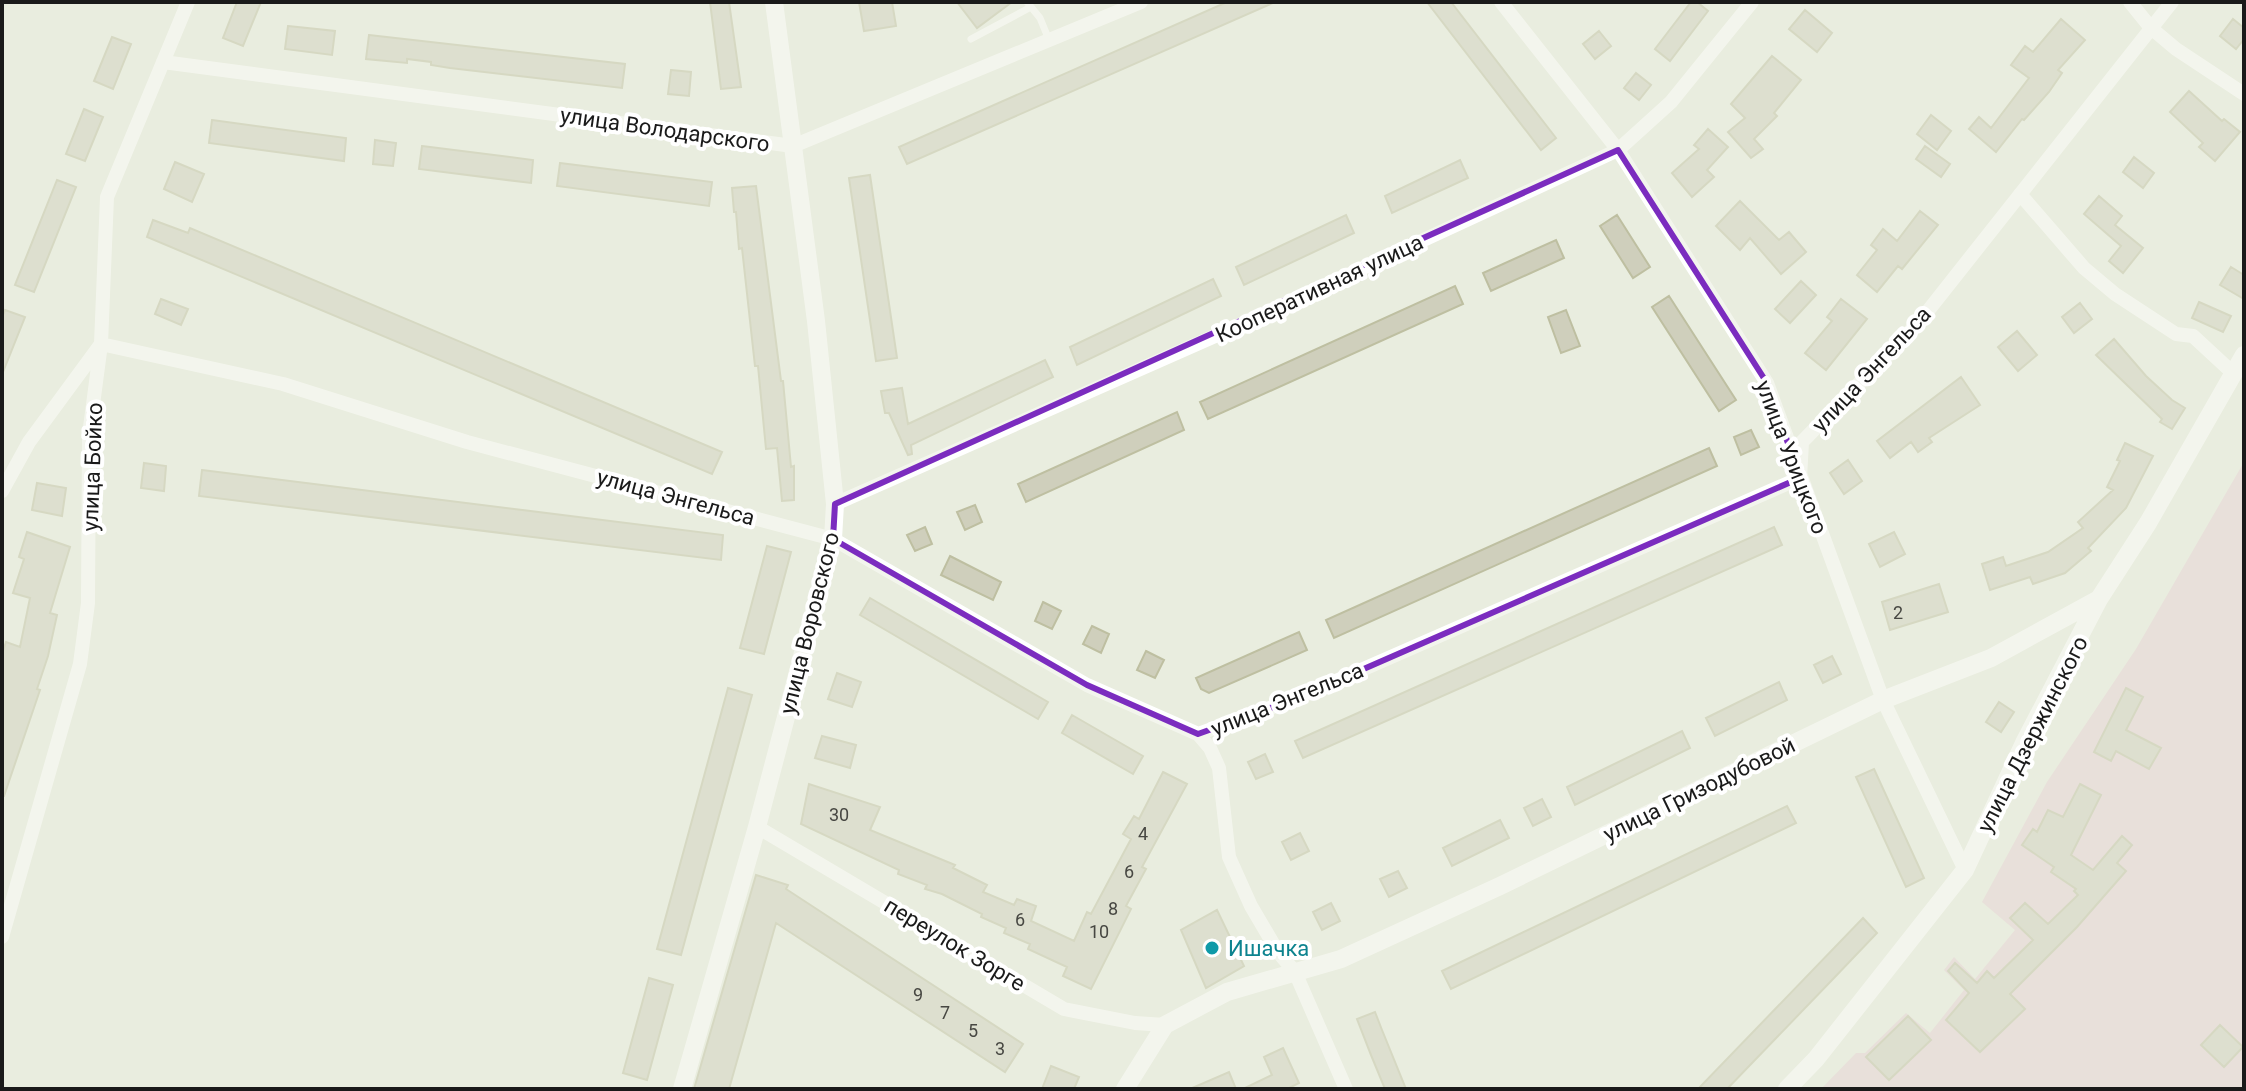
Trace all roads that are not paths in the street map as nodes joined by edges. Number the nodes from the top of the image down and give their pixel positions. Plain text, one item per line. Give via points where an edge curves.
1 (188, 2) edge
2 (774, 2) edge
3 (1141, 2) edge
4 (1501, 2) edge
5 (1752, 2) edge
6 (2130, 2) edge
7 (2172, 2) edge
8 (1029, 4) edge
9 (2151, 28) junction
10 (971, 39) dead end
11 (1049, 40) junction
12 (163, 62) junction
13 (2244, 94) edge
14 (793, 146) junction
15 (1618, 150) junction
16 (2020, 194) junction
17 (101, 344) junction
18 (2244, 355) edge
19 (2233, 373) junction
20 (1800, 478) junction
21 (2, 491) edge
22 (835, 504) junction
23 (833, 539) junction
24 (2099, 599) junction
25 (1883, 700) junction
26 (1198, 734) junction
27 (757, 827) junction
28 (1965, 870) junction
29 (2, 937) edge
30 (1295, 972) junction
31 (1165, 1025) junction
32 (682, 1089) edge
33 (1125, 1089) edge
34 (1346, 1089) edge
35 (1787, 1089) edge

1 - 12 street, улица Бойко
2 - 14 street, улица Воровского
3 - 11 street, улица Володарского
4 - 15 street, улица Урицкого
5 - 15 street, Кооперативная улица via 1671,102
6 - 9 street
7 - 9 street, улица Энгельса
8 - 10 lane
8 - 11 lane
9 - 13 street
9 - 16 street, улица Энгельса
11 - 14 street, улица Володарского
12 - 14 street, улица Володарского
12 - 17 street, улица Бойко via 107,197
14 - 22 street, улица Воровского
15 - 20 street, улица Урицкого via 1767,383
15 - 22 street, Кооперативная улица
16 - 19 street via 2084,268 2176,334 2193,336
16 - 20 street, улица Энгельса via 1920,321 1802,442
17 - 21 street via 29,442
17 - 23 street, улица Энгельса via 283,384 467,442
17 - 29 street, улица Бойко via 89,435 88,603 80,664
18 - 19 street, улица Дзержинского
19 - 24 street, улица Дзержинского
20 - 25 street, улица Урицкого
20 - 26 street, улица Энгельса via 1295,699
22 - 23 street, улица Воровского
23 - 26 street, улица Энгельса via 1087,685
23 - 27 street, улица Воровского
24 - 25 street, улица Гризодубовой via 1991,658
24 - 28 street, улица Дзержинского
25 - 28 street, улица Урицкого
25 - 30 street, улица Гризодубовой via 1500,886 1341,959
26 - 30 street via 1219,768 1229,857 1251,906
27 - 31 street, переулок Зорге via 1064,1009
27 - 32 street, улица Воровского
28 - 35 street, улица Дзержинского
30 - 31 street, улица Гризодубовой via 1227,992
30 - 34 street
31 - 33 street

